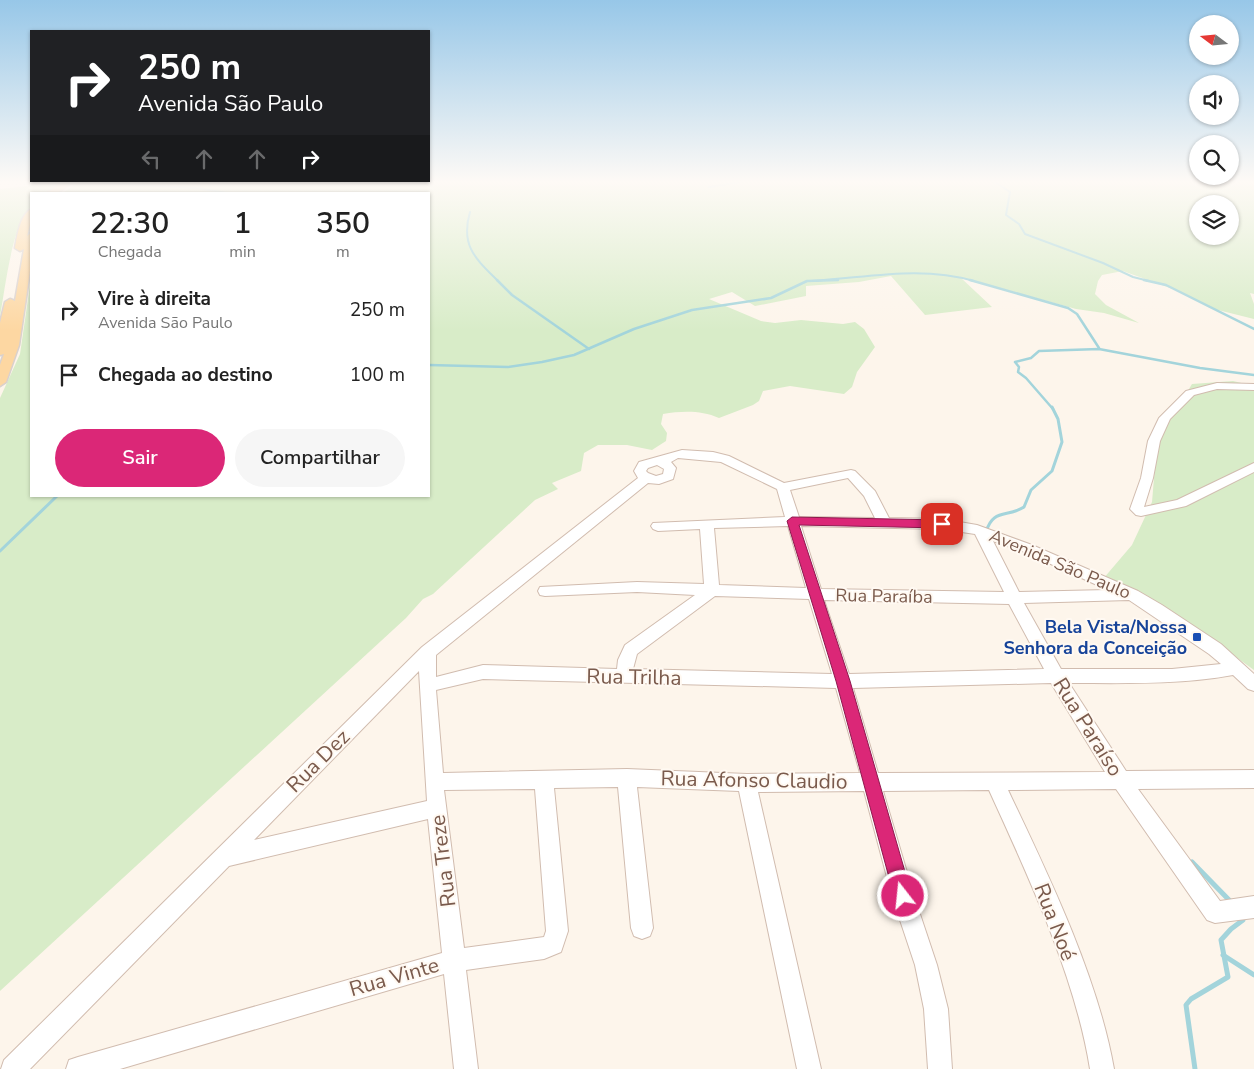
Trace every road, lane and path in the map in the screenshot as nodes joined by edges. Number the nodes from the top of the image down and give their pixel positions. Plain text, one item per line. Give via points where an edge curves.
1 (23, 232) edge
2 (30, 242) edge
3 (2, 328) edge
4 (0, 351) edge
5 (0, 382) edge
6 (1254, 387) edge
7 (1254, 467) edge
8 (783, 487) junction
9 (792, 521) junction
10 (885, 524) junction
11 (707, 525) junction
12 (658, 526) dead end
13 (981, 531) junction
14 (712, 590) junction
15 (545, 591) dead end
16 (815, 594) junction
17 (1133, 595) junction
18 (1014, 598) junction
19 (428, 652) junction
20 (1236, 668) junction
21 (1056, 676) junction
22 (624, 677) junction
23 (843, 681) junction
24 (1254, 684) edge
25 (427, 686) junction
26 (627, 778) junction
27 (544, 779) junction
28 (1254, 779) edge
29 (994, 780) junction
30 (1120, 780) junction
31 (870, 781) junction
32 (434, 782) junction
33 (747, 783) junction
34 (436, 808) junction
35 (222, 858) junction
36 (1254, 907) edge
37 (642, 928) dead end
38 (455, 960) junction
39 (13, 1069) edge
40 (78, 1069) edge
41 (466, 1069) edge
42 (809, 1069) edge
43 (940, 1069) edge
44 (1102, 1069) edge

1 - 3 main road
2 - 5 main road via 13,345
3 - 4 main road
6 - 7 street via 1217,386 1190,392 1165,418 1158,431 1137,509 1141,512 1181,503
8 - 9 street
8 - 10 street via 852,474 870,494
8 - 19 street, Rua Dez via 725,459 675,454 662,462 670,468 669,476 658,480 646,478
9 - 10 street, Avenida São Paulo
9 - 11 street, Avenida São Paulo
9 - 16 street
10 - 13 street, Avenida São Paulo via 942,524
11 - 12 street, Avenida São Paulo
11 - 14 street
13 - 17 street, Avenida São Paulo
13 - 18 street, Rua Paraíso
14 - 15 street, Rua Paraíba via 637,587
14 - 16 street, Rua Paraíba
14 - 22 street via 631,650
16 - 18 street, Rua Paraíba
16 - 23 street
17 - 18 street, Rua Paraíba
17 - 20 street, Avenida São Paulo via 1187,629
18 - 21 street, Rua Paraíso
19 - 25 street, Rua Treze
19 - 35 street, Rua Dez
20 - 21 street, Rua Trilha via 1172,676
20 - 24 street, Avenida São Paulo
21 - 23 street, Rua Trilha
21 - 30 street, Rua Paraíso
22 - 23 street, Rua Trilha
22 - 25 street, Rua Trilha via 483,672
23 - 31 street
25 - 32 street, Rua Treze
26 - 27 street, Rua Afonso Claudio
26 - 33 street, Rua Afonso Claudio
26 - 37 street
27 - 32 street, Rua Afonso Claudio
27 - 38 street, Rua Vinte via 556,931 553,944 539,949
28 - 30 street, Rua Afonso Claudio
29 - 30 street, Rua Afonso Claudio
29 - 31 street, Rua Afonso Claudio
29 - 44 street, Rua Noé via 1065,946 1094,1028
30 - 36 street, Rua Paraíso via 1214,912
31 - 33 street, Rua Afonso Claudio
31 - 43 street via 928,974 936,1009
32 - 34 street, Rua Treze
33 - 42 street
34 - 35 street
34 - 38 street, Rua Treze
35 - 39 street, Rua Dez
38 - 40 street, Rua Vinte
38 - 41 street, Rua Treze

